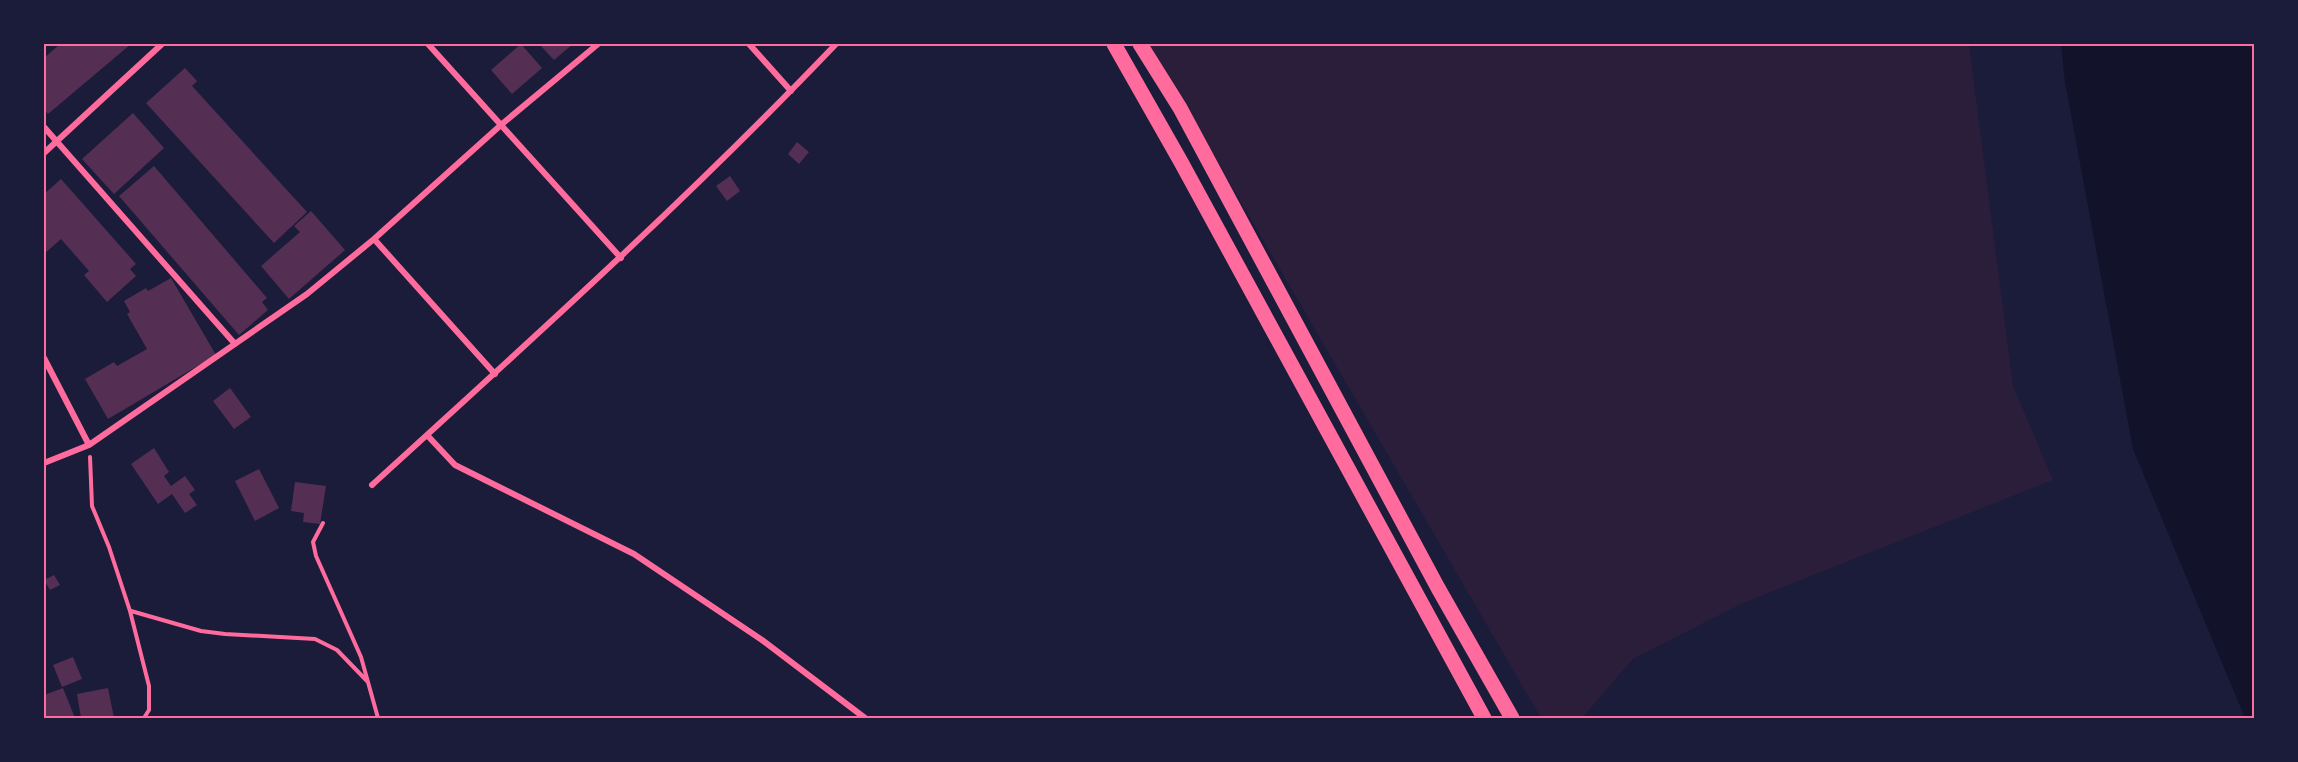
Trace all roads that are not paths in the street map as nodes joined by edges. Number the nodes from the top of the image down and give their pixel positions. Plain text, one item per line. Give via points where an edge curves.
1 (162, 44) edge
2 (428, 44) edge
3 (598, 44) edge
4 (749, 44) edge
5 (836, 44) edge
6 (1114, 44) edge
7 (1140, 44) edge
8 (791, 91) junction
9 (502, 124) junction
10 (44, 127) edge
11 (57, 141) junction
12 (44, 153) edge
13 (374, 239) junction
14 (621, 258) junction
15 (235, 344) junction
16 (44, 358) edge
17 (495, 374) junction
18 (427, 435) junction
19 (90, 445) junction
20 (44, 463) edge
21 (372, 485) dead end
22 (865, 718) edge
23 (1484, 718) edge
24 (1512, 718) edge

1 - 11 street
2 - 9 street
3 - 9 street
4 - 8 street
5 - 8 street
6 - 23 main road
7 - 24 main road via 1180,108
8 - 14 street
9 - 13 street
9 - 14 street
10 - 11 street
11 - 12 street
11 - 15 street
13 - 15 street via 307,294
13 - 17 street
14 - 17 street
15 - 19 street
16 - 19 street
17 - 18 street
18 - 21 street
18 - 22 street via 456,465 634,554 762,640
19 - 20 street

